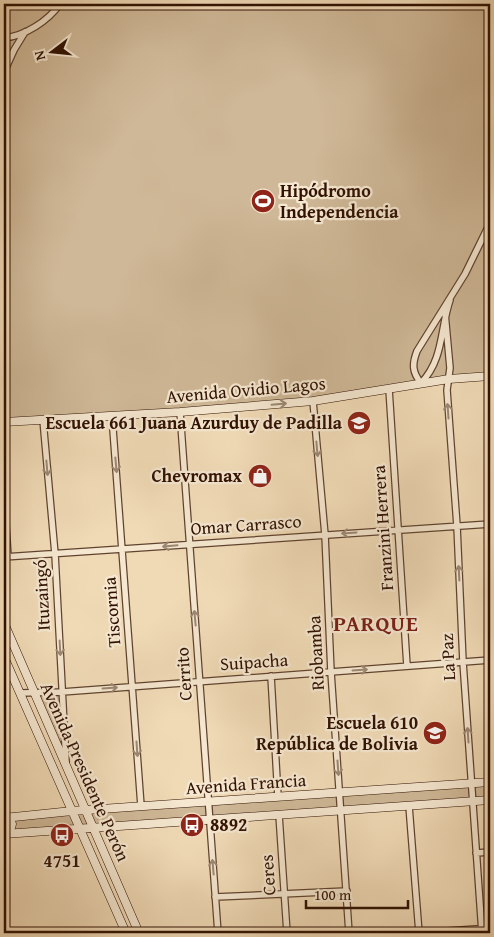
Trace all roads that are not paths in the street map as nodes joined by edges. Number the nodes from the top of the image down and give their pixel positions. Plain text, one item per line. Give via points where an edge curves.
1 (60, 4) edge
2 (25, 32) junction
3 (4, 38) edge
4 (4, 72) edge
5 (490, 224) edge
6 (450, 300) junction
7 (445, 313) junction
8 (490, 376) edge
9 (449, 379) junction
10 (421, 384) junction
11 (389, 389) junction
12 (313, 401) junction
13 (180, 412) junction
14 (112, 416) junction
15 (43, 420) junction
16 (4, 422) edge
17 (4, 496) edge
18 (490, 524) edge
19 (457, 526) junction
20 (398, 530) junction
21 (325, 534) junction
22 (189, 544) junction
23 (123, 550) junction
24 (55, 554) junction
25 (6, 556) edge
26 (4, 624) edge
27 (4, 657) edge
28 (490, 660) edge
29 (464, 662) junction
30 (407, 666) junction
31 (332, 672) junction
32 (271, 676) junction
33 (200, 682) junction
34 (132, 686) junction
35 (62, 692) junction
36 (20, 693) junction
37 (34, 693) junction
38 (67, 769) junction
39 (490, 782) edge
40 (472, 784) junction
41 (340, 793) junction
42 (278, 797) junction
43 (490, 800) edge
44 (473, 801) junction
45 (208, 802) junction
46 (141, 806) junction
47 (409, 806) junction
48 (85, 810) junction
49 (341, 810) junction
50 (72, 811) junction
51 (279, 815) junction
52 (5, 818) edge
53 (209, 820) junction
54 (80, 828) junction
55 (93, 828) junction
56 (5, 833) edge
57 (490, 852) edge
58 (476, 853) junction
59 (346, 891) junction
60 (284, 894) junction
61 (215, 897) junction
62 (490, 928) edge
63 (482, 931) edge
64 (126, 933) edge
65 (140, 933) edge
66 (218, 933) edge
67 (287, 933) edge
68 (350, 933) edge
69 (419, 933) edge

1 - 2 street
2 - 3 street
2 - 4 street
5 - 6 street
6 - 7 street
6 - 10 street via 413,361 413,371
7 - 9 street, La Paz
7 - 10 street via 436,361
8 - 9 main road, Avenida Ovidio Lagos
9 - 10 main road, Avenida Ovidio Lagos
19 -> 9 street, La Paz via 447,390
10 - 11 main road, Avenida Ovidio Lagos
11 - 12 main road, Avenida Ovidio Lagos
11 - 20 street, Franzini Herrera
13 -> 12 main road, Avenida Ovidio Lagos
12 -> 21 street, Riobamba
13 - 14 main road, Avenida Ovidio Lagos
13 - 22 street, Cerrito
14 - 15 main road, Avenida Ovidio Lagos
14 -> 23 street, Tiscornia
15 - 16 main road, Avenida Ovidio Lagos
15 -> 24 street, Ituzaingó
17 - 25 street
18 - 19 street, Omar Carrasco
19 - 20 street, Omar Carrasco
29 -> 19 street, La Paz
20 -> 21 street, Omar Carrasco
20 - 30 street, Franzini Herrera
21 - 22 street, Omar Carrasco
21 - 31 street, Riobamba
22 -> 23 street, Omar Carrasco
33 -> 22 street, Cerrito
23 - 24 street, Omar Carrasco
23 - 34 street, Tiscornia
24 - 25 street, Omar Carrasco
24 -> 35 street, Ituzaingó
26 - 37 main road, Avenida Presidente Perón
27 - 36 main road, Avenida Presidente Perón
28 - 29 street, Suipacha
29 - 30 street, Suipacha
40 -> 29 street, La Paz
31 -> 30 street, Suipacha
31 - 32 street, Suipacha
31 -> 41 street, Riobamba
32 - 33 street, Suipacha
32 - 42 street
33 - 34 street, Suipacha
33 - 45 street, Cerrito
35 -> 34 street, Suipacha
34 -> 46 street, Tiscornia
35 - 37 street, Suipacha
35 - 38 street, Ituzaingó
36 - 37 street, Suipacha
36 - 50 main road, Avenida Presidente Perón
37 - 38 main road, Avenida Presidente Perón
38 - 48 main road, Avenida Presidente Perón
39 - 40 main road, Avenida Francia
40 - 41 main road, Avenida Francia
40 - 44 street, La Paz
41 - 42 main road, Avenida Francia
41 - 49 street, Riobamba
42 - 45 main road, Avenida Francia
43 - 44 main road, Avenida Francia
44 - 47 main road, Avenida Francia
44 - 58 street, La Paz
45 - 46 main road, Avenida Francia
45 - 53 street, Cerrito
46 - 48 main road, Avenida Francia
47 - 49 main road, Avenida Francia
47 - 69 street
48 - 50 main road, Avenida Francia
48 - 55 main road, Avenida Presidente Perón
49 - 51 main road, Avenida Francia
49 - 59 street, Riobamba
50 - 52 main road, Avenida Francia
50 - 54 main road, Avenida Presidente Perón
51 - 53 main road, Avenida Francia
51 - 60 street, Ceres
52 - 56 main road via 12,824
53 - 55 main road, Avenida Francia
61 -> 53 street, Cerrito
54 - 55 main road, Avenida Francia
54 - 56 main road, Avenida Francia
54 - 64 main road, Avenida Presidente Perón
55 - 65 main road, Avenida Presidente Perón
57 - 58 street
58 - 63 street, La Paz
59 - 60 street
59 - 68 street, Riobamba
60 - 61 street
60 - 67 street, Ceres
61 - 66 street, Cerrito
62 - 63 street
63 - 69 street

